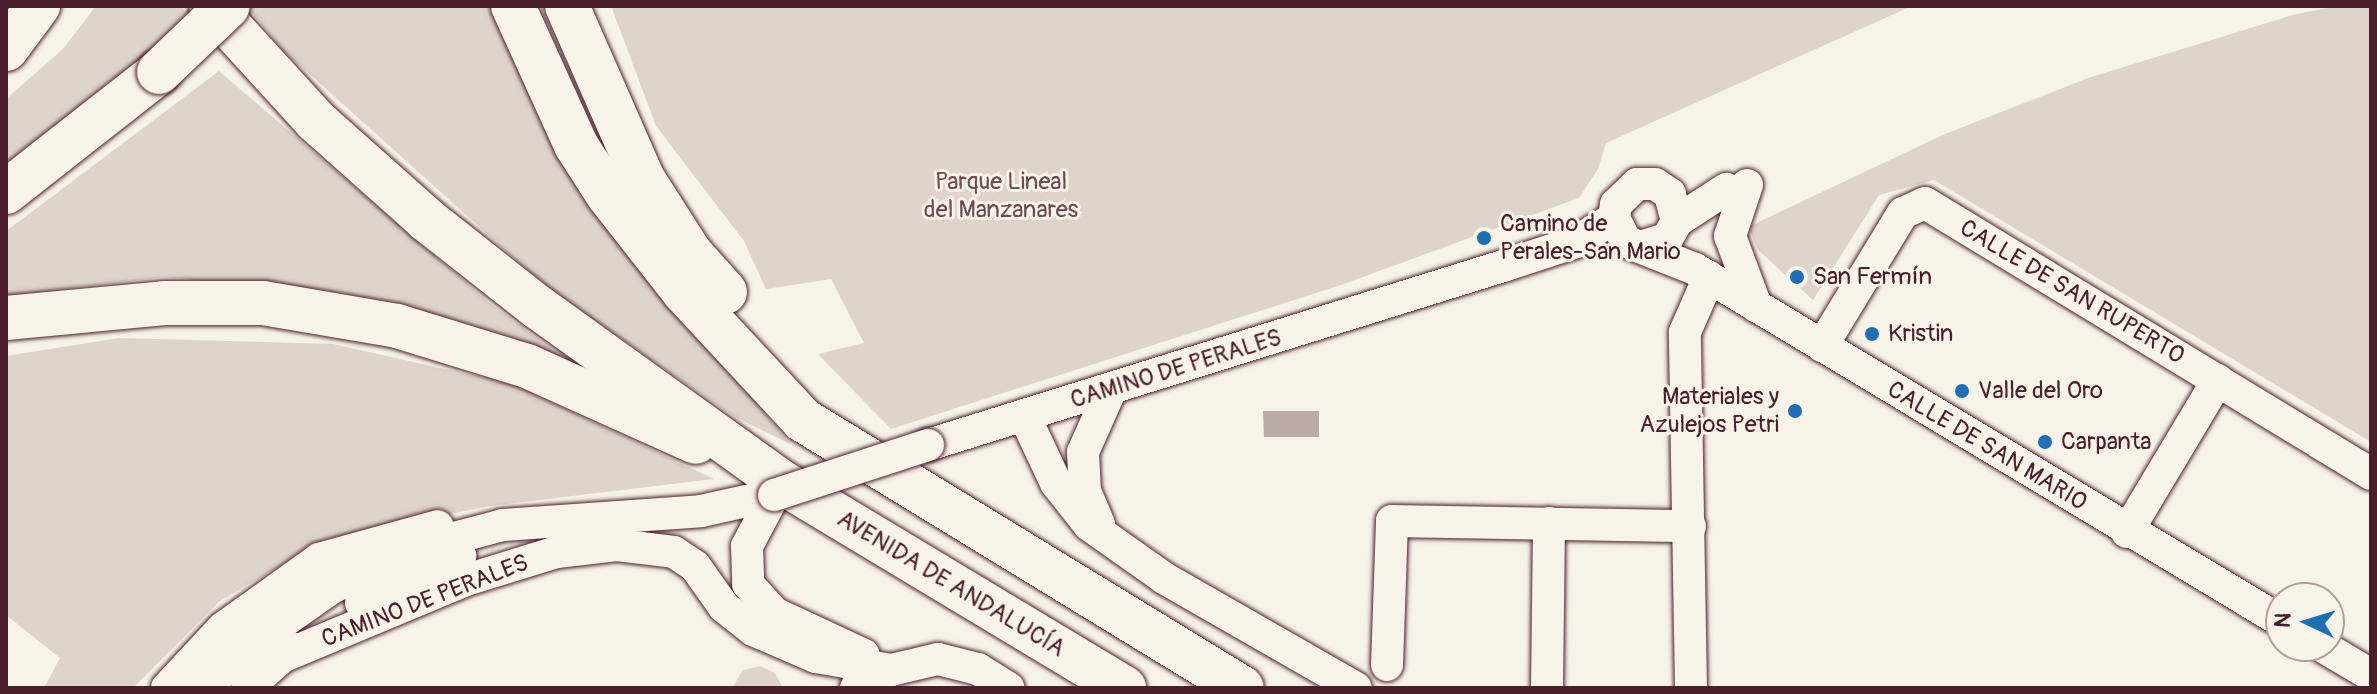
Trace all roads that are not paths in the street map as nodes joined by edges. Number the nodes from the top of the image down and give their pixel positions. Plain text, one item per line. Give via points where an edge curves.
1 (38, 6) edge
2 (211, 6) edge
3 (228, 6) edge
4 (513, 6) edge
5 (567, 6) edge
6 (6, 49) edge
7 (1747, 185) dead end
8 (6, 192) edge
9 (1674, 214) junction
10 (1626, 235) junction
11 (1702, 273) junction
12 (1756, 306) junction
13 (6, 318) edge
14 (1822, 346) junction
15 (2218, 380) junction
16 (1111, 389) junction
17 (1024, 415) junction
18 (2371, 474) edge
19 (776, 487) junction
20 (913, 491) junction
21 (536, 522) junction
22 (1549, 523) junction
23 (1690, 526) junction
24 (2127, 532) junction
25 (1109, 541) junction
26 (2265, 612) edge
27 (277, 659) junction
28 (2345, 660) edge
29 (1387, 665) dead end
30 (2371, 675) edge
31 (892, 679) edge
32 (167, 688) edge
33 (206, 688) edge
34 (247, 688) edge
35 (856, 688) edge
36 (1009, 688) edge
37 (1124, 688) edge
38 (1242, 688) edge
39 (1356, 688) edge
40 (1547, 688) edge
41 (1691, 688) edge

1 - 6 highway
2 - 19 highway via 316,121 427,220
3 - 8 highway, bridge via 159,72
4 - 20 highway via 576,145 649,250 803,420
5 - 20 highway via 643,179 691,254 810,396
7 - 12 street via 1730,236
9 - 10 street, CAMINO DE PERALES via 1667,239
9 - 10 street, CAMINO DE PERALES via 1655,184 1637,184 1624,191
9 - 11 street
10 - 11 street, CALLE DE SAN MARIO
10 - 16 street, CAMINO DE PERALES via 1576,242
11 - 12 street, CALLE DE SAN MARIO
11 - 23 street via 1685,332
12 - 14 street, CALLE DE SAN MARIO
13 - 19 highway via 164,303 263,303 397,326 527,366
14 - 15 street, CALLE DE SAN RUPERTO via 1903,213 1925,203
14 - 24 street, CALLE DE SAN MARIO
15 - 18 street, CALLE DE SAN RUPERTO
15 - 24 street
16 - 17 street, CAMINO DE PERALES
16 - 25 street via 1083,452 1085,491
17 - 19 street, CAMINO DE PERALES, bridge
17 - 25 street via 1056,483
19 - 21 street, CAMINO DE PERALES via 701,511
19 - 31 street via 747,546 748,584 774,613
19 - 37 highway, AVENIDA DE ANDALUCÍA
20 - 38 highway
21 - 27 street, CAMINO DE PERALES via 375,594
21 - 32 street, CAMINO DE PERALES via 492,517 404,531 319,559 223,628
21 - 33 street, CAMINO DE PERALES via 435,543 333,587 242,651
22 - 23 street
22 - 29 street via 1392,521
22 - 40 street
23 - 41 street
24 - 26 street, CALLE DE SAN MARIO
25 - 39 street
27 - 31 street, CAMINO DE PERALES via 466,580 557,552 617,545 674,552 695,566 724,607 753,630 816,657
27 - 34 street, CAMINO DE PERALES
28 - 30 street
31 - 35 street
31 - 36 street via 938,659 978,669

